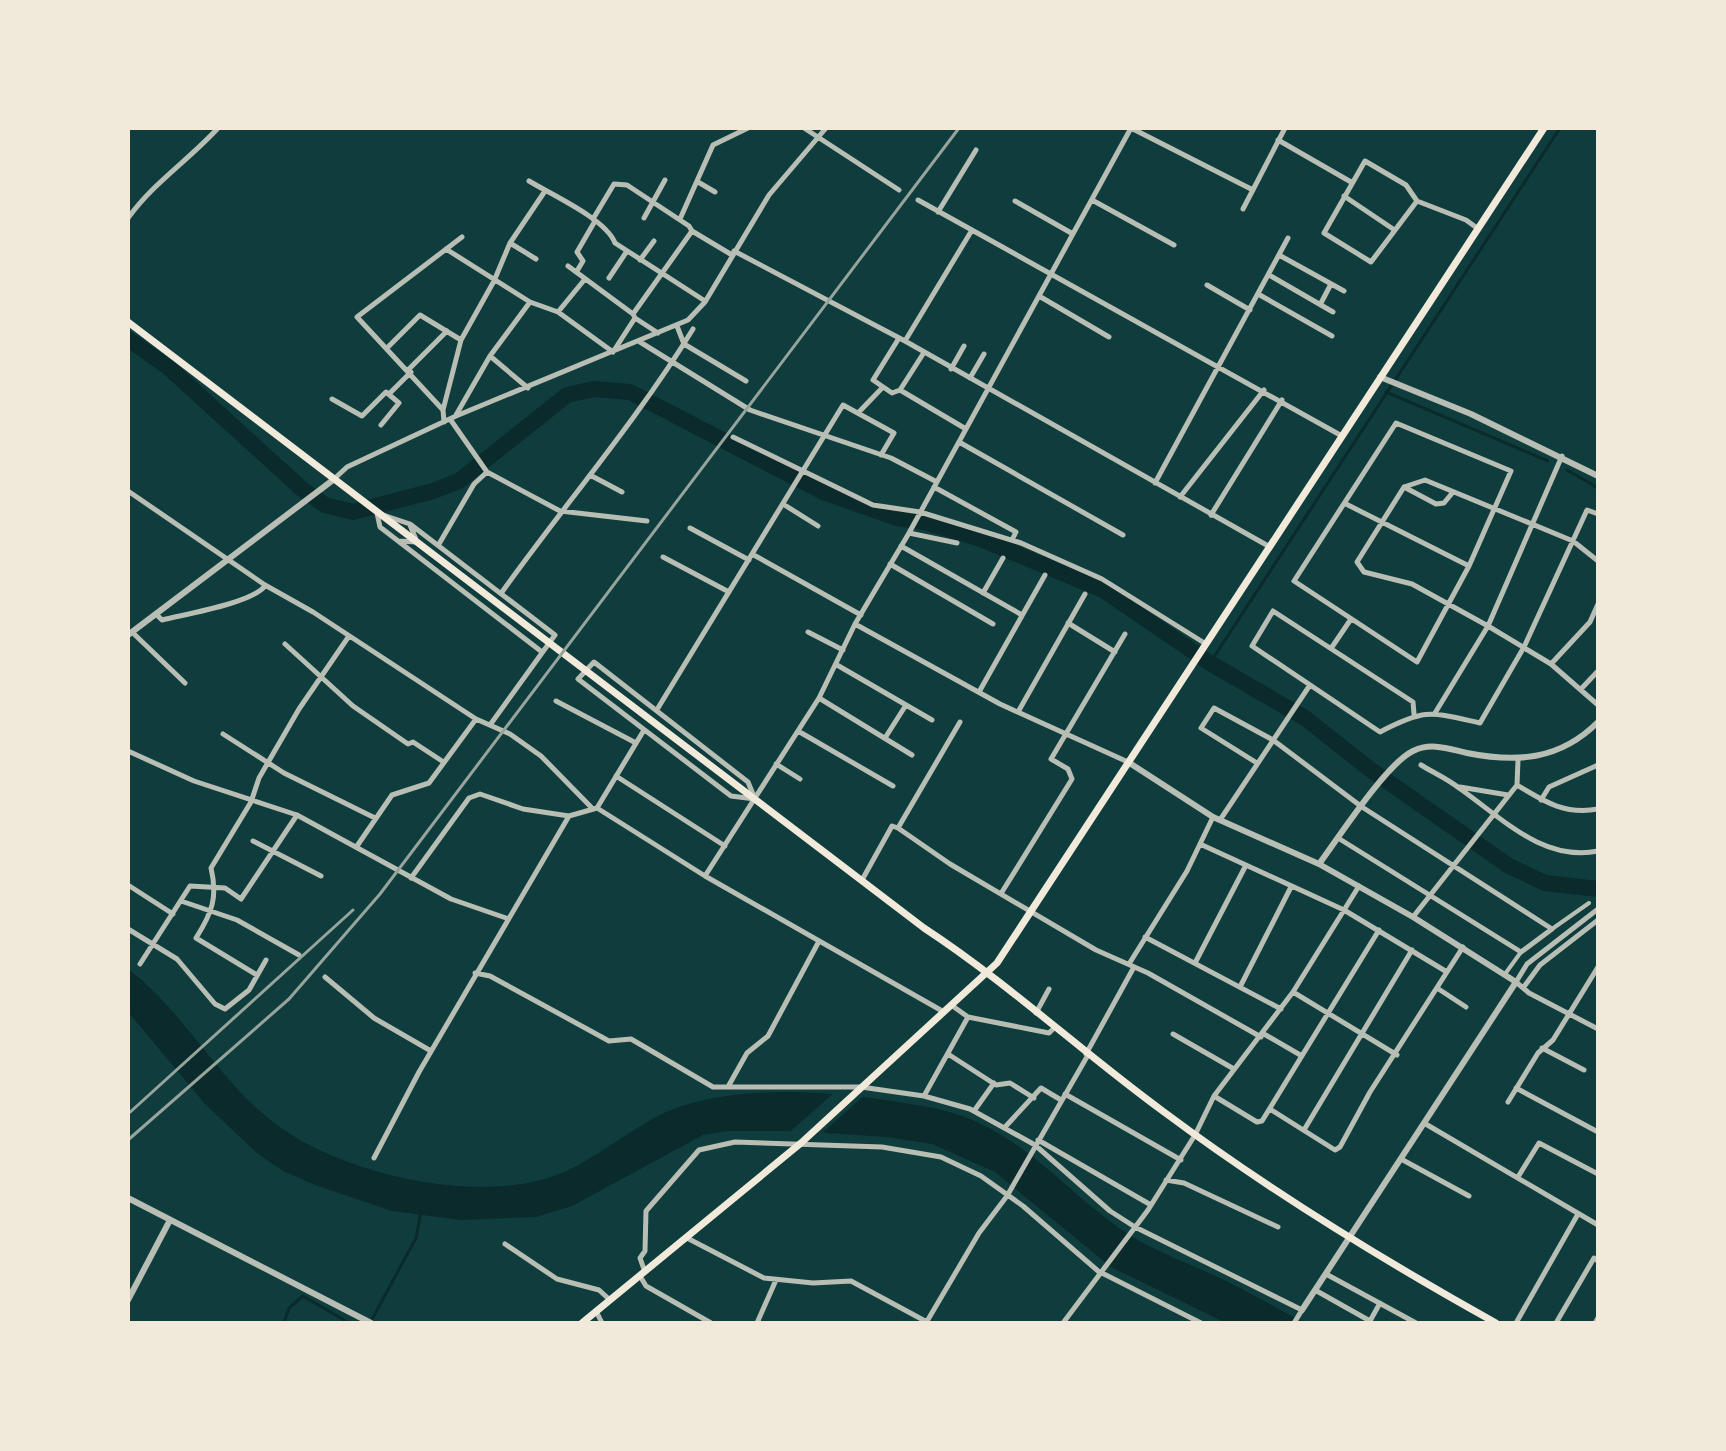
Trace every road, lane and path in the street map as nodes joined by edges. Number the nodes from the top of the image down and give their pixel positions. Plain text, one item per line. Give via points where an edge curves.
1 (218, 128) edge
2 (748, 128) edge
3 (804, 128) edge
4 (826, 128) edge
5 (1131, 128) edge
6 (1285, 128) edge
7 (1544, 128) edge
8 (817, 139) junction
9 (1278, 140) junction
10 (976, 150) dead end
11 (665, 180) dead end
12 (529, 181) dead end
13 (698, 182) junction
14 (1351, 182) junction
15 (899, 190) dead end
16 (1253, 190) junction
17 (545, 191) junction
18 (715, 192) dead end
19 (1344, 196) junction
20 (918, 200) dead end
21 (1092, 200) junction
22 (653, 201) junction
23 (1015, 201) dead end
24 (1417, 201) junction
25 (1243, 209) dead end
26 (938, 212) junction
27 (128, 218) edge
28 (644, 218) dead end
29 (680, 219) junction
30 (594, 220) junction
31 (1477, 228) junction
32 (1393, 229) junction
33 (972, 230) junction
34 (692, 231) junction
35 (1073, 234) junction
36 (462, 237) dead end
37 (1288, 238) dead end
38 (654, 241) dead end
39 (510, 243) junction
40 (1174, 245) dead end
41 (446, 249) junction
42 (627, 251) junction
43 (733, 253) junction
44 (1279, 255) junction
45 (536, 259) dead end
46 (640, 260) junction
47 (568, 266) dead end
48 (577, 271) junction
49 (1051, 274) junction
50 (663, 275) junction
51 (1269, 275) junction
52 (609, 278) dead end
53 (585, 279) junction
54 (494, 281) junction
55 (1331, 284) junction
56 (1207, 285) dead end
57 (1344, 291) dead end
58 (1258, 294) junction
59 (1039, 296) junction
60 (530, 302) junction
61 (705, 302) junction
62 (1321, 303) junction
63 (1250, 310) junction
64 (558, 312) junction
65 (1333, 312) dead end
66 (634, 316) junction
67 (128, 322) edge
68 (677, 326) junction
69 (693, 329) dead end
70 (447, 331) junction
71 (658, 333) junction
72 (1332, 336) dead end
73 (1109, 337) dead end
74 (461, 340) junction
75 (902, 340) junction
76 (639, 341) junction
77 (684, 344) junction
78 (964, 346) dead end
79 (387, 348) junction
80 (613, 352) junction
81 (923, 354) junction
82 (984, 354) dead end
83 (490, 356) junction
84 (673, 363) junction
85 (1220, 367) junction
86 (951, 369) junction
87 (410, 371) junction
88 (1380, 377) junction
89 (970, 378) junction
90 (746, 381) dead end
91 (883, 387) junction
92 (528, 388) junction
93 (988, 388) junction
94 (900, 390) junction
95 (1264, 390) junction
96 (389, 394) junction
97 (332, 399) dead end
98 (1282, 400) junction
99 (443, 410) junction
100 (858, 413) junction
101 (450, 419) junction
102 (381, 425) dead end
103 (966, 429) junction
104 (826, 435) junction
105 (1342, 436) junction
106 (733, 437) dead end
107 (959, 442) junction
108 (881, 455) junction
109 (1562, 455) junction
110 (487, 472) junction
111 (802, 473) junction
112 (590, 475) junction
113 (1598, 476) edge
114 (333, 480) junction
115 (1155, 483) junction
116 (936, 484) junction
117 (1404, 487) junction
118 (128, 491) edge
119 (622, 492) dead end
120 (1453, 492) junction
121 (1180, 497) junction
122 (783, 504) junction
123 (1346, 504) junction
124 (1495, 509) junction
125 (560, 511) junction
126 (920, 512) junction
127 (377, 513) junction
128 (1598, 514) edge
129 (1211, 515) junction
130 (647, 521) dead end
131 (1381, 522) junction
132 (410, 524) junction
133 (818, 526) dead end
134 (1534, 527) junction
135 (690, 528) dead end
136 (909, 533) junction
137 (1123, 535) dead end
138 (1012, 540) junction
139 (397, 541) junction
140 (1573, 541) junction
141 (417, 542) junction
142 (957, 543) dead end
143 (439, 544) junction
144 (901, 546) junction
145 (1270, 547) junction
146 (663, 557) dead end
147 (751, 557) junction
148 (1003, 558) dead end
149 (229, 560) junction
150 (1598, 561) edge
151 (890, 564) junction
152 (1469, 566) junction
153 (1045, 575) dead end
154 (265, 585) junction
155 (502, 592) junction
156 (729, 592) junction
157 (983, 593) junction
158 (1085, 594) dead end
159 (1449, 604) junction
160 (1598, 604) edge
161 (156, 614) junction
162 (861, 615) junction
163 (1022, 615) junction
164 (1351, 619) junction
165 (1068, 623) junction
166 (855, 624) junction
167 (993, 624) dead end
168 (1488, 626) junction
169 (808, 632) dead end
170 (130, 634) edge
171 (1125, 634) dead end
172 (349, 636) junction
173 (285, 644) dead end
174 (1205, 646) junction
175 (1332, 647) junction
176 (1524, 647) junction
177 (843, 650) junction
178 (542, 652) junction
179 (1115, 652) junction
180 (1551, 664) junction
181 (837, 665) junction
182 (1598, 671) edge
183 (319, 677) junction
184 (185, 683) dead end
185 (1310, 685) junction
186 (1581, 689) junction
187 (979, 692) junction
188 (819, 698) junction
189 (556, 701) dead end
190 (906, 705) junction
191 (1598, 705) edge
192 (658, 709) junction
193 (1018, 712) junction
194 (1435, 713) junction
195 (1414, 714) junction
196 (476, 719) junction
197 (932, 720) dead end
198 (960, 722) dead end
199 (1598, 722) edge
200 (490, 725) junction
201 (644, 730) junction
202 (798, 731) junction
203 (223, 734) dead end
204 (1066, 735) junction
205 (885, 738) junction
206 (1273, 740) junction
207 (636, 743) junction
208 (128, 751) edge
209 (912, 755) dead end
210 (1518, 760) junction
211 (442, 761) junction
212 (1128, 762) junction
213 (1257, 763) junction
214 (267, 764) junction
215 (776, 764) junction
216 (1421, 765) dead end
217 (1598, 765) edge
218 (616, 776) junction
219 (800, 779) dead end
220 (1517, 785) junction
221 (893, 786) dead end
222 (1459, 787) junction
223 (1508, 795) junction
224 (755, 799) junction
225 (1541, 800) junction
226 (251, 802) junction
227 (594, 807) junction
228 (1362, 807) junction
229 (1598, 809) edge
230 (297, 815) junction
231 (1494, 815) junction
232 (569, 816) junction
233 (375, 818) junction
234 (1217, 819) junction
235 (898, 828) junction
236 (1338, 838) junction
237 (253, 841) dead end
238 (1200, 844) junction
239 (357, 846) junction
240 (725, 846) junction
241 (1598, 851) edge
242 (274, 852) junction
243 (1319, 864) junction
244 (1452, 866) junction
245 (1245, 867) junction
246 (321, 876) dead end
247 (705, 876) junction
248 (411, 878) junction
249 (862, 880) junction
250 (128, 885) edge
251 (1359, 886) junction
252 (216, 887) junction
253 (1291, 887) junction
254 (1002, 892) junction
255 (1429, 897) junction
256 (181, 901) junction
257 (1589, 903) dead end
258 (1598, 909) edge
259 (213, 910) junction
260 (1344, 910) junction
261 (1031, 911) junction
262 (173, 914) junction
263 (1413, 917) junction
264 (506, 918) junction
265 (1598, 920) edge
266 (128, 929) edge
267 (1552, 929) junction
268 (1379, 930) junction
269 (1145, 937) junction
270 (818, 943) junction
271 (152, 945) junction
272 (1463, 947) junction
273 (1412, 950) junction
274 (1521, 952) junction
275 (299, 955) dead end
276 (266, 960) dead end
277 (1195, 963) junction
278 (140, 964) dead end
279 (1131, 965) junction
280 (1598, 967) edge
281 (1447, 972) junction
282 (475, 973) junction
283 (1505, 974) junction
284 (257, 975) junction
285 (988, 975) junction
286 (325, 977) dead end
287 (1516, 982) junction
288 (1240, 987) junction
289 (1437, 988) junction
290 (1523, 988) junction
291 (1049, 989) dead end
292 (1293, 992) junction
293 (954, 1007) junction
294 (1466, 1007) dead end
295 (1281, 1009) junction
296 (1570, 1013) junction
297 (945, 1014) junction
298 (1035, 1014) junction
299 (1328, 1014) junction
300 (968, 1017) junction
301 (1054, 1028) junction
302 (1598, 1029) edge
303 (1173, 1034) dead end
304 (1362, 1034) junction
305 (1262, 1035) junction
306 (1542, 1048) junction
307 (431, 1051) junction
308 (948, 1054) junction
309 (1087, 1054) junction
310 (1397, 1055) junction
311 (1302, 1056) junction
312 (1234, 1069) junction
313 (1584, 1070) dead end
314 (994, 1083) junction
315 (729, 1085) junction
316 (861, 1087) junction
317 (1516, 1088) junction
318 (924, 1096) junction
319 (1214, 1096) junction
320 (1063, 1097) junction
321 (1034, 1098) junction
322 (1508, 1102) dead end
323 (1270, 1109) junction
324 (974, 1111) junction
325 (1424, 1123) junction
326 (1006, 1126) junction
327 (1304, 1130) junction
328 (1598, 1132) edge
329 (1195, 1135) junction
330 (1037, 1142) junction
331 (801, 1143) junction
332 (374, 1158) dead end
333 (1401, 1159) junction
334 (1181, 1160) junction
335 (1598, 1174) edge
336 (1518, 1177) junction
337 (1166, 1180) junction
338 (1007, 1196) junction
339 (1469, 1196) dead end
340 (128, 1198) edge
341 (1151, 1205) junction
342 (1578, 1214) junction
343 (170, 1220) junction
344 (1598, 1225) edge
345 (1135, 1227) junction
346 (1278, 1227) dead end
347 (687, 1238) junction
348 (1349, 1239) junction
349 (505, 1244) dead end
350 (1598, 1261) edge
351 (1098, 1271) junction
352 (642, 1274) junction
353 (1326, 1274) junction
354 (776, 1280) junction
355 (1315, 1290) junction
356 (128, 1300) edge
357 (610, 1300) junction
358 (1380, 1303) junction
359 (1302, 1310) junction
360 (596, 1311) junction
361 (1598, 1318) edge
362 (926, 1322) edge
363 (371, 1323) edge
364 (582, 1323) edge
365 (602, 1323) edge
366 (711, 1323) edge
367 (757, 1323) edge
368 (1063, 1323) edge
369 (1201, 1323) edge
370 (1294, 1323) edge
371 (1416, 1323) edge
372 (1496, 1323) edge
373 (1516, 1323) edge
374 (1556, 1323) edge
375 (1595, 1323) edge

1 - 27 street
2 - 13 street via 713,145
3 - 8 street
4 - 8 street
5 - 16 street
5 - 21 street
6 - 9 street
7 - 31 main road
8 - 15 street
8 - 43 street via 769,195
9 - 14 street
9 - 16 street
10 - 26 street
11 - 22 street
12 - 17 street
13 - 18 street
13 - 29 street
14 - 19 street
14 - 24 street via 1365,161 1406,185
16 - 25 street
17 - 30 street
17 - 39 street
19 - 32 street
19 - 32 street via 1324,233 1371,262
20 - 26 street
21 - 35 street
21 - 40 street
22 - 28 street
22 - 29 street
22 - 30 street via 627,185 614,184
23 - 35 street
24 - 31 street
24 - 32 street
26 - 33 street
29 - 34 street
30 - 42 street
30 - 48 street via 577,252 583,261
31 - 88 main road
33 - 49 street
33 - 75 street
34 - 43 street
34 - 50 street
35 - 49 street
36 - 41 street
37 - 44 street
38 - 46 street
39 - 45 street
39 - 54 street
41 - 54 street
41 - 79 street via 357,317
42 - 46 street
42 - 52 street
43 - 61 street
43 - 75 street
44 - 51 street
44 - 55 street
46 - 50 street
47 - 48 street
48 - 53 street
49 - 59 street
49 - 85 street
50 - 61 street
50 - 66 street
51 - 58 street
51 - 62 street
53 - 64 street
53 - 66 street
54 - 60 street
54 - 74 street
55 - 57 street
55 - 62 street
56 - 63 street
58 - 63 street
58 - 72 street
59 - 73 street
59 - 93 street
60 - 64 street
60 - 83 street
61 - 68 street
62 - 65 street
63 - 85 street
64 - 80 street
66 - 71 street
66 - 80 street
67 - 114 main road
68 - 71 street
68 - 77 street
69 - 77 street
70 - 74 street
70 - 79 street via 420,315
70 - 87 street
71 - 76 street
74 - 99 street
75 - 81 street
75 - 91 street via 873,380
76 - 80 street
76 - 84 street
77 - 84 street
77 - 90 street
78 - 86 street
79 - 87 street
80 - 92 street
81 - 86 street
81 - 94 street
82 - 89 street
83 - 92 street
83 - 101 street
84 - 104 street via 750,410
84 - 112 street
85 - 95 street
85 - 115 street
86 - 89 street
87 - 96 street
87 - 99 street
88 - 105 main road
88 - 109 street
89 - 93 street
91 - 94 street via 892,393
91 - 100 street
92 - 101 street
93 - 103 street
93 - 115 street
94 - 103 street
95 - 98 street
95 - 121 street
96 - 97 street via 362,416
96 - 102 street via 399,403
98 - 105 street
98 - 129 street
99 - 101 street
100 - 104 street via 843,405
100 - 108 street via 894,433
101 - 110 street
101 - 114 street via 347,467
103 - 107 street
104 - 108 street
104 - 111 street
105 - 145 main road
106 - 111 street
107 - 116 street
107 - 137 street
108 - 116 street
109 - 113 street
109 - 134 street
110 - 125 street
110 - 143 street via 474,484
111 - 122 street
111 - 126 street via 873,505
112 - 119 street
112 - 125 street
114 - 127 main road
114 - 149 street
115 - 121 street
116 - 126 street
116 - 138 street via 1016,532
117 - 120 street via 1425,480
117 - 120 street via 1436,504
117 - 131 street
118 - 149 street
120 - 124 street
121 - 129 street
122 - 133 street
122 - 147 street
123 - 124 street via 1396,423 1511,471
123 - 131 street
123 - 164 street via 1294,581
124 - 134 street
124 - 152 street
125 - 130 street
125 - 155 street
126 - 136 street
126 - 138 street
127 - 132 street
127 - 139 street via 380,527
127 - 141 main road
128 - 140 street via 1587,510
129 - 145 street
131 - 152 street
131 - 159 street via 1359,555 1359,569 1412,584
132 - 141 street
132 - 143 street
134 - 140 street
134 - 168 street
135 - 147 street
136 - 142 street
136 - 144 street
138 - 174 street via 1102,579
139 - 141 street
139 - 178 street
140 - 150 street
140 - 176 street
141 - 224 main road
143 - 155 street
144 - 151 street
144 - 157 street
145 - 174 main road
146 - 156 street
147 - 156 street
147 - 162 street
148 - 157 street
149 - 154 street
149 - 161 street
151 - 162 street
151 - 167 street
152 - 159 street
153 - 163 street
154 - 161 street via 246,598 162,620
154 - 172 street
155 - 178 street via 555,635
156 - 192 street
157 - 163 street
158 - 165 street
159 - 164 street via 1417,662
159 - 168 street
160 - 180 street via 1590,622
161 - 170 street
162 - 166 street
163 - 187 street
164 - 175 street
165 - 179 street
165 - 193 street
166 - 177 street
166 - 187 street
168 - 176 street
168 - 194 street
169 - 177 street
170 - 184 street
171 - 179 street
172 - 183 street
172 - 196 street
173 - 183 street
174 - 212 main road
175 - 185 street via 1273,611 1252,646
175 - 195 street via 1413,702
176 - 180 street
176 - 194 street via 1480,723
177 - 181 street
178 - 200 street
179 - 204 street
180 - 186 street
181 - 188 street
181 - 190 street
182 - 186 street
183 - 211 street via 408,744 413,742
183 - 214 street
185 - 195 street via 1380,732
185 - 206 street
186 - 191 street
187 - 193 street
188 - 202 street
188 - 205 street
189 - 207 street
190 - 197 street
190 - 205 street
192 - 201 street via 594,662 578,679
192 - 224 street via 748,782
193 - 204 street
194 - 195 street
196 - 200 street
196 - 211 street
198 - 235 street
199 - 210 street via 1569,746
200 - 227 street via 541,756
201 - 207 street
201 - 224 street via 731,796
202 - 215 street
202 - 221 street
203 - 214 street
204 - 212 street
204 - 254 street via 1051,759 1068,769 1072,779
205 - 209 street
206 - 213 street
206 - 213 street via 1214,708 1201,728
206 - 228 street
207 - 218 street
208 - 226 street
210 - 220 street
210 - 228 street via 1426,746 1405,755
211 - 233 street via 429,783 392,795
212 - 234 street
212 - 261 main road
213 - 234 street
214 - 226 street
214 - 233 street
215 - 219 street
215 - 224 street
216 - 222 street
217 - 225 street via 1549,787
218 - 227 street
218 - 240 street
220 - 223 street
220 - 225 street
222 - 223 street
222 - 231 street
223 - 231 street
224 - 240 street
224 - 249 main road
225 - 229 street via 1577,813
226 - 230 street
226 - 252 street via 211,868
227 - 232 street
227 - 247 street
228 - 236 street
228 - 244 street
230 - 239 street
230 - 242 street
231 - 241 street via 1528,839 1556,849
231 - 244 street
232 - 248 street via 523,809 480,794 469,798
232 - 264 street
233 - 239 street
234 - 238 street
234 - 243 street
235 - 249 street via 892,826
235 - 254 street
236 - 243 street
236 - 255 street
237 - 242 street
238 - 245 street
238 - 269 street
239 - 248 street
240 - 247 street
242 - 246 street
242 - 252 street via 241,899
243 - 251 street
244 - 255 street
244 - 267 street
245 - 253 street
245 - 277 street
247 - 270 street
248 - 264 street
249 - 285 main road
250 - 262 street
251 - 260 street
251 - 263 street
252 - 256 street via 190,886
252 - 259 street
253 - 260 street
253 - 288 street
254 - 261 street
255 - 263 street
255 - 274 street
256 - 259 street
256 - 262 street
257 - 267 street
258 - 287 street via 1527,964
259 - 275 street
259 - 284 street via 196,938
260 - 268 street
260 - 292 street
261 - 279 street
261 - 285 main road
262 - 271 street
263 - 272 street
264 - 282 street
265 - 290 street via 1540,965
266 - 271 street
267 - 274 street
268 - 273 street
268 - 299 street
269 - 277 street
269 - 279 street
270 - 297 street
270 - 315 street via 768,1036 747,1053
271 - 278 street
271 - 284 street via 177,959 225,1009 249,990
272 - 281 street
272 - 283 street
273 - 281 street
273 - 304 street
274 - 283 street
276 - 284 street
277 - 288 street
279 - 305 street
279 - 309 street
280 - 296 street
281 - 289 street
282 - 307 street
282 - 315 street via 490,976 609,1041 631,1039 713,1087
283 - 287 street
285 - 293 main road
285 - 298 main road
286 - 307 street via 374,1018
287 - 290 street
287 - 325 street
288 - 295 street
289 - 294 street
289 - 310 street
290 - 296 street
291 - 298 street
292 - 295 street
292 - 299 street
293 - 297 main road
293 - 300 street
295 - 305 street
296 - 302 street
296 - 306 street
297 - 316 main road
298 - 301 main road
299 - 304 street
299 - 311 street
300 - 301 street via 1049,1033
300 - 308 street
301 - 309 main road
303 - 312 street
304 - 310 street
304 - 327 street
305 - 311 street
305 - 312 street
306 - 313 street
306 - 317 street
307 - 332 street
308 - 314 street
308 - 318 street
309 - 320 street
309 - 329 main road
310 - 327 street via 1340,1147 1335,1150
311 - 323 street
312 - 319 street
314 - 321 street via 1010,1083
314 - 324 street
315 - 316 street
316 - 318 street
316 - 331 main road
317 - 322 street
317 - 328 street
318 - 324 street
319 - 323 street via 1257,1122
319 - 329 street
320 - 321 street via 1041,1088
320 - 330 street
320 - 334 street
321 - 326 street
323 - 327 street
324 - 326 street
325 - 333 street
325 - 336 street
326 - 330 street
329 - 334 street
329 - 348 main road
330 - 338 street
330 - 341 street
330 - 345 street via 1110,1211
331 - 338 street via 882,1147 941,1157
331 - 347 main road
331 - 352 street via 735,1142 699,1150 646,1211
333 - 339 street
333 - 348 street
334 - 337 street
335 - 336 street via 1539,1143
336 - 342 street
337 - 341 street
337 - 346 street via 1184,1183
338 - 351 street
338 - 362 street
340 - 343 street
341 - 345 street
342 - 344 street
342 - 373 street
343 - 356 street
343 - 363 street
345 - 351 street
345 - 359 street
347 - 352 main road
347 - 354 street
348 - 353 street
348 - 372 main road
349 - 357 street via 557,1279 599,1290
350 - 374 street via 1594,1258
351 - 368 street
351 - 369 street
352 - 357 main road
352 - 366 street via 646,1286
353 - 355 street
353 - 358 street
354 - 362 street via 851,1281
354 - 367 street
355 - 358 street via 1370,1321
355 - 359 street
357 - 360 main road
358 - 371 street
359 - 370 street
360 - 364 main road
360 - 365 street
361 - 375 street

